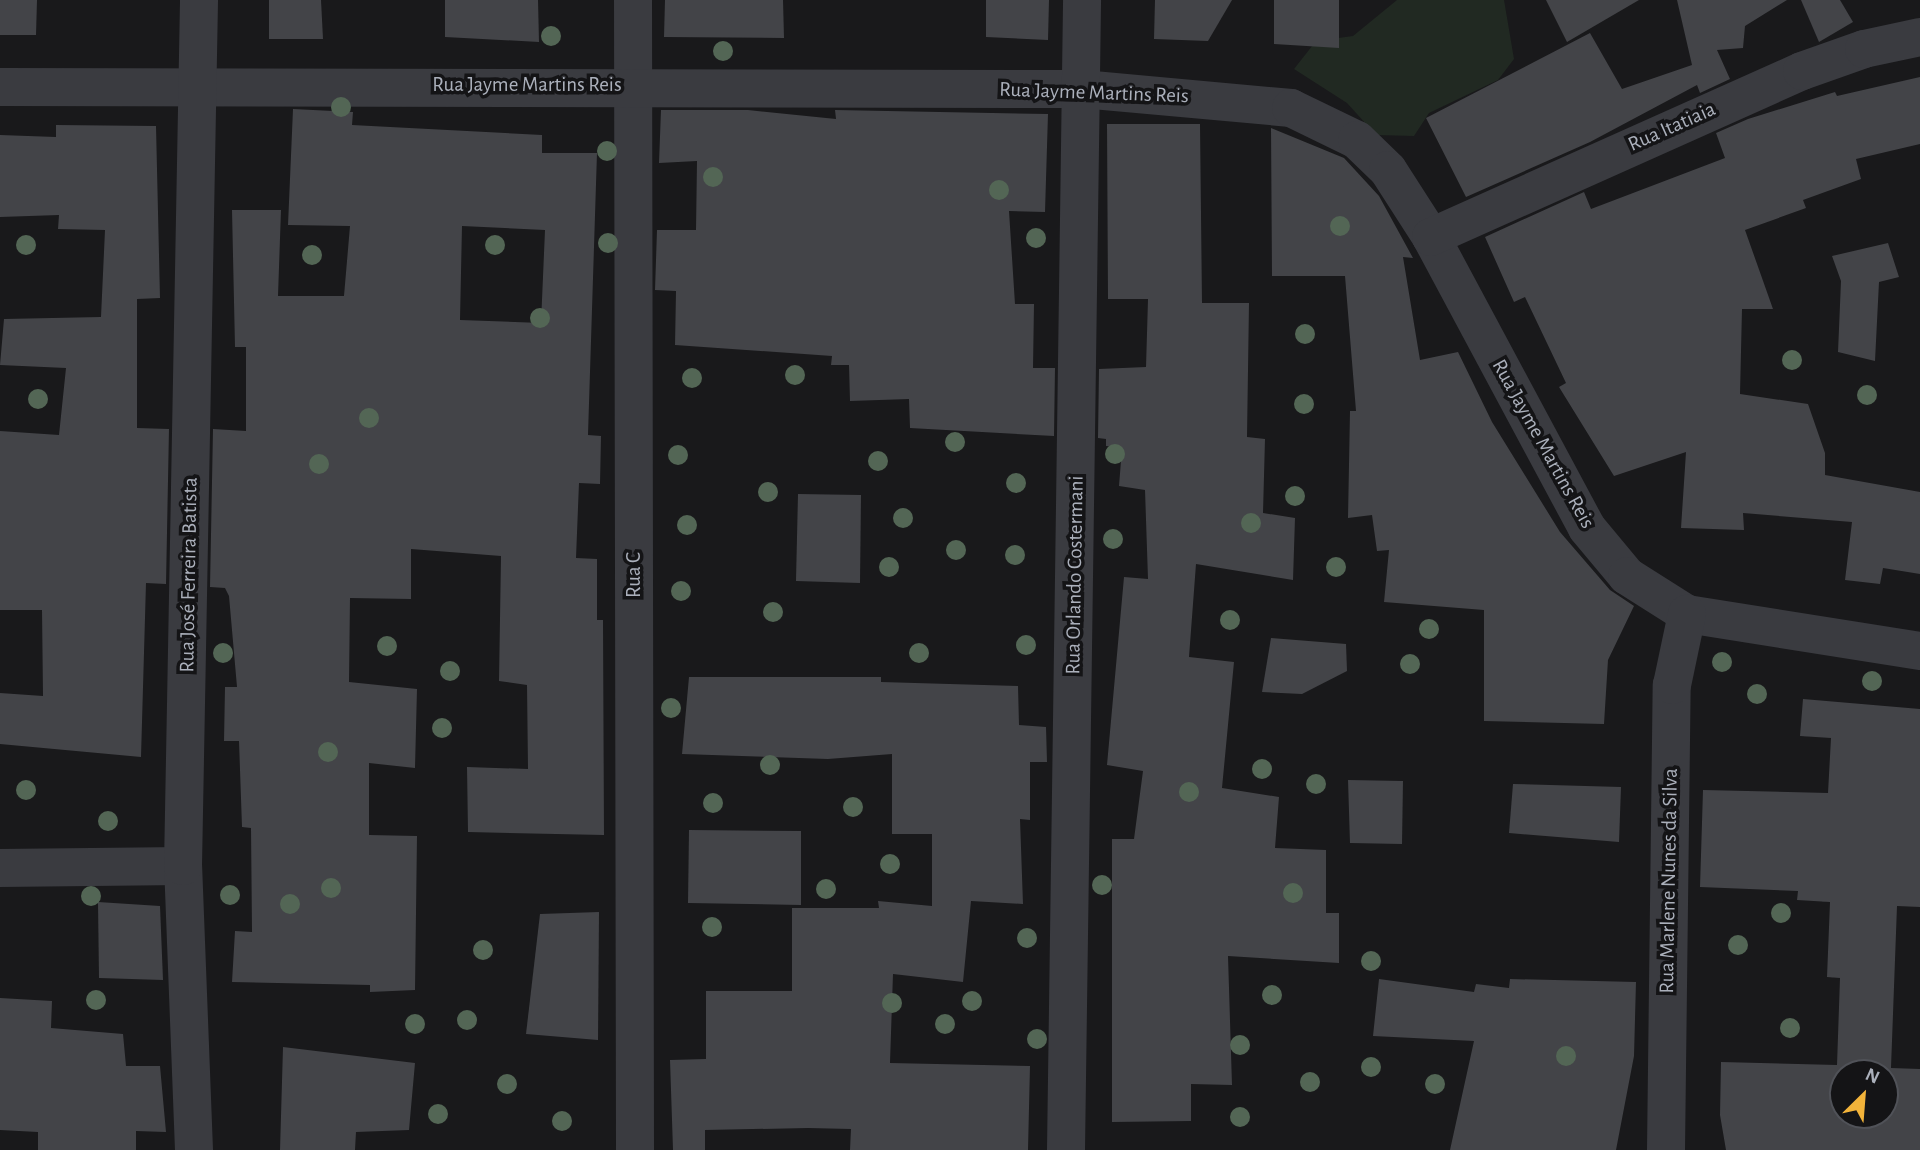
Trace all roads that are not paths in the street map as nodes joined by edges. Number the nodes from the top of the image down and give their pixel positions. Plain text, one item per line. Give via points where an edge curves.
1 (199, 0) edge
2 (634, 0) edge
3 (1082, 0) edge
4 (1920, 37) edge
5 (200, 85) junction
6 (633, 85) junction
7 (0, 87) edge
8 (1082, 89) junction
9 (1431, 237) junction
10 (1686, 614) junction
11 (1920, 650) edge
12 (183, 866) junction
13 (0, 868) edge
14 (194, 1150) edge
15 (635, 1150) edge
16 (1066, 1150) edge
17 (1666, 1150) edge

1 - 5 street, Rua José Ferreira Batista
2 - 6 street, Rua C
3 - 8 street, Rua Orlando Costermani
4 - 9 street, Rua Itatiaia via 1864,48 1802,71
5 - 6 street, Rua Jayme Martins Reis
5 - 7 street, Rua Jayme Martins Reis
5 - 12 street, Rua José Ferreira Batista
6 - 8 street, Rua Jayme Martins Reis
6 - 15 street, Rua C
8 - 9 street, Rua Jayme Martins Reis via 1252,101 1326,122 1357,140 1388,170
8 - 16 street, Rua Orlando Costermani
9 - 10 street, Rua Jayme Martins Reis via 1587,528 1628,576
10 - 11 street, Rua Jayme Martins Reis
10 - 17 street, Rua Marlene Nunes da Silva via 1672,685
12 - 13 street
12 - 14 street, Rua José Ferreira Batista

